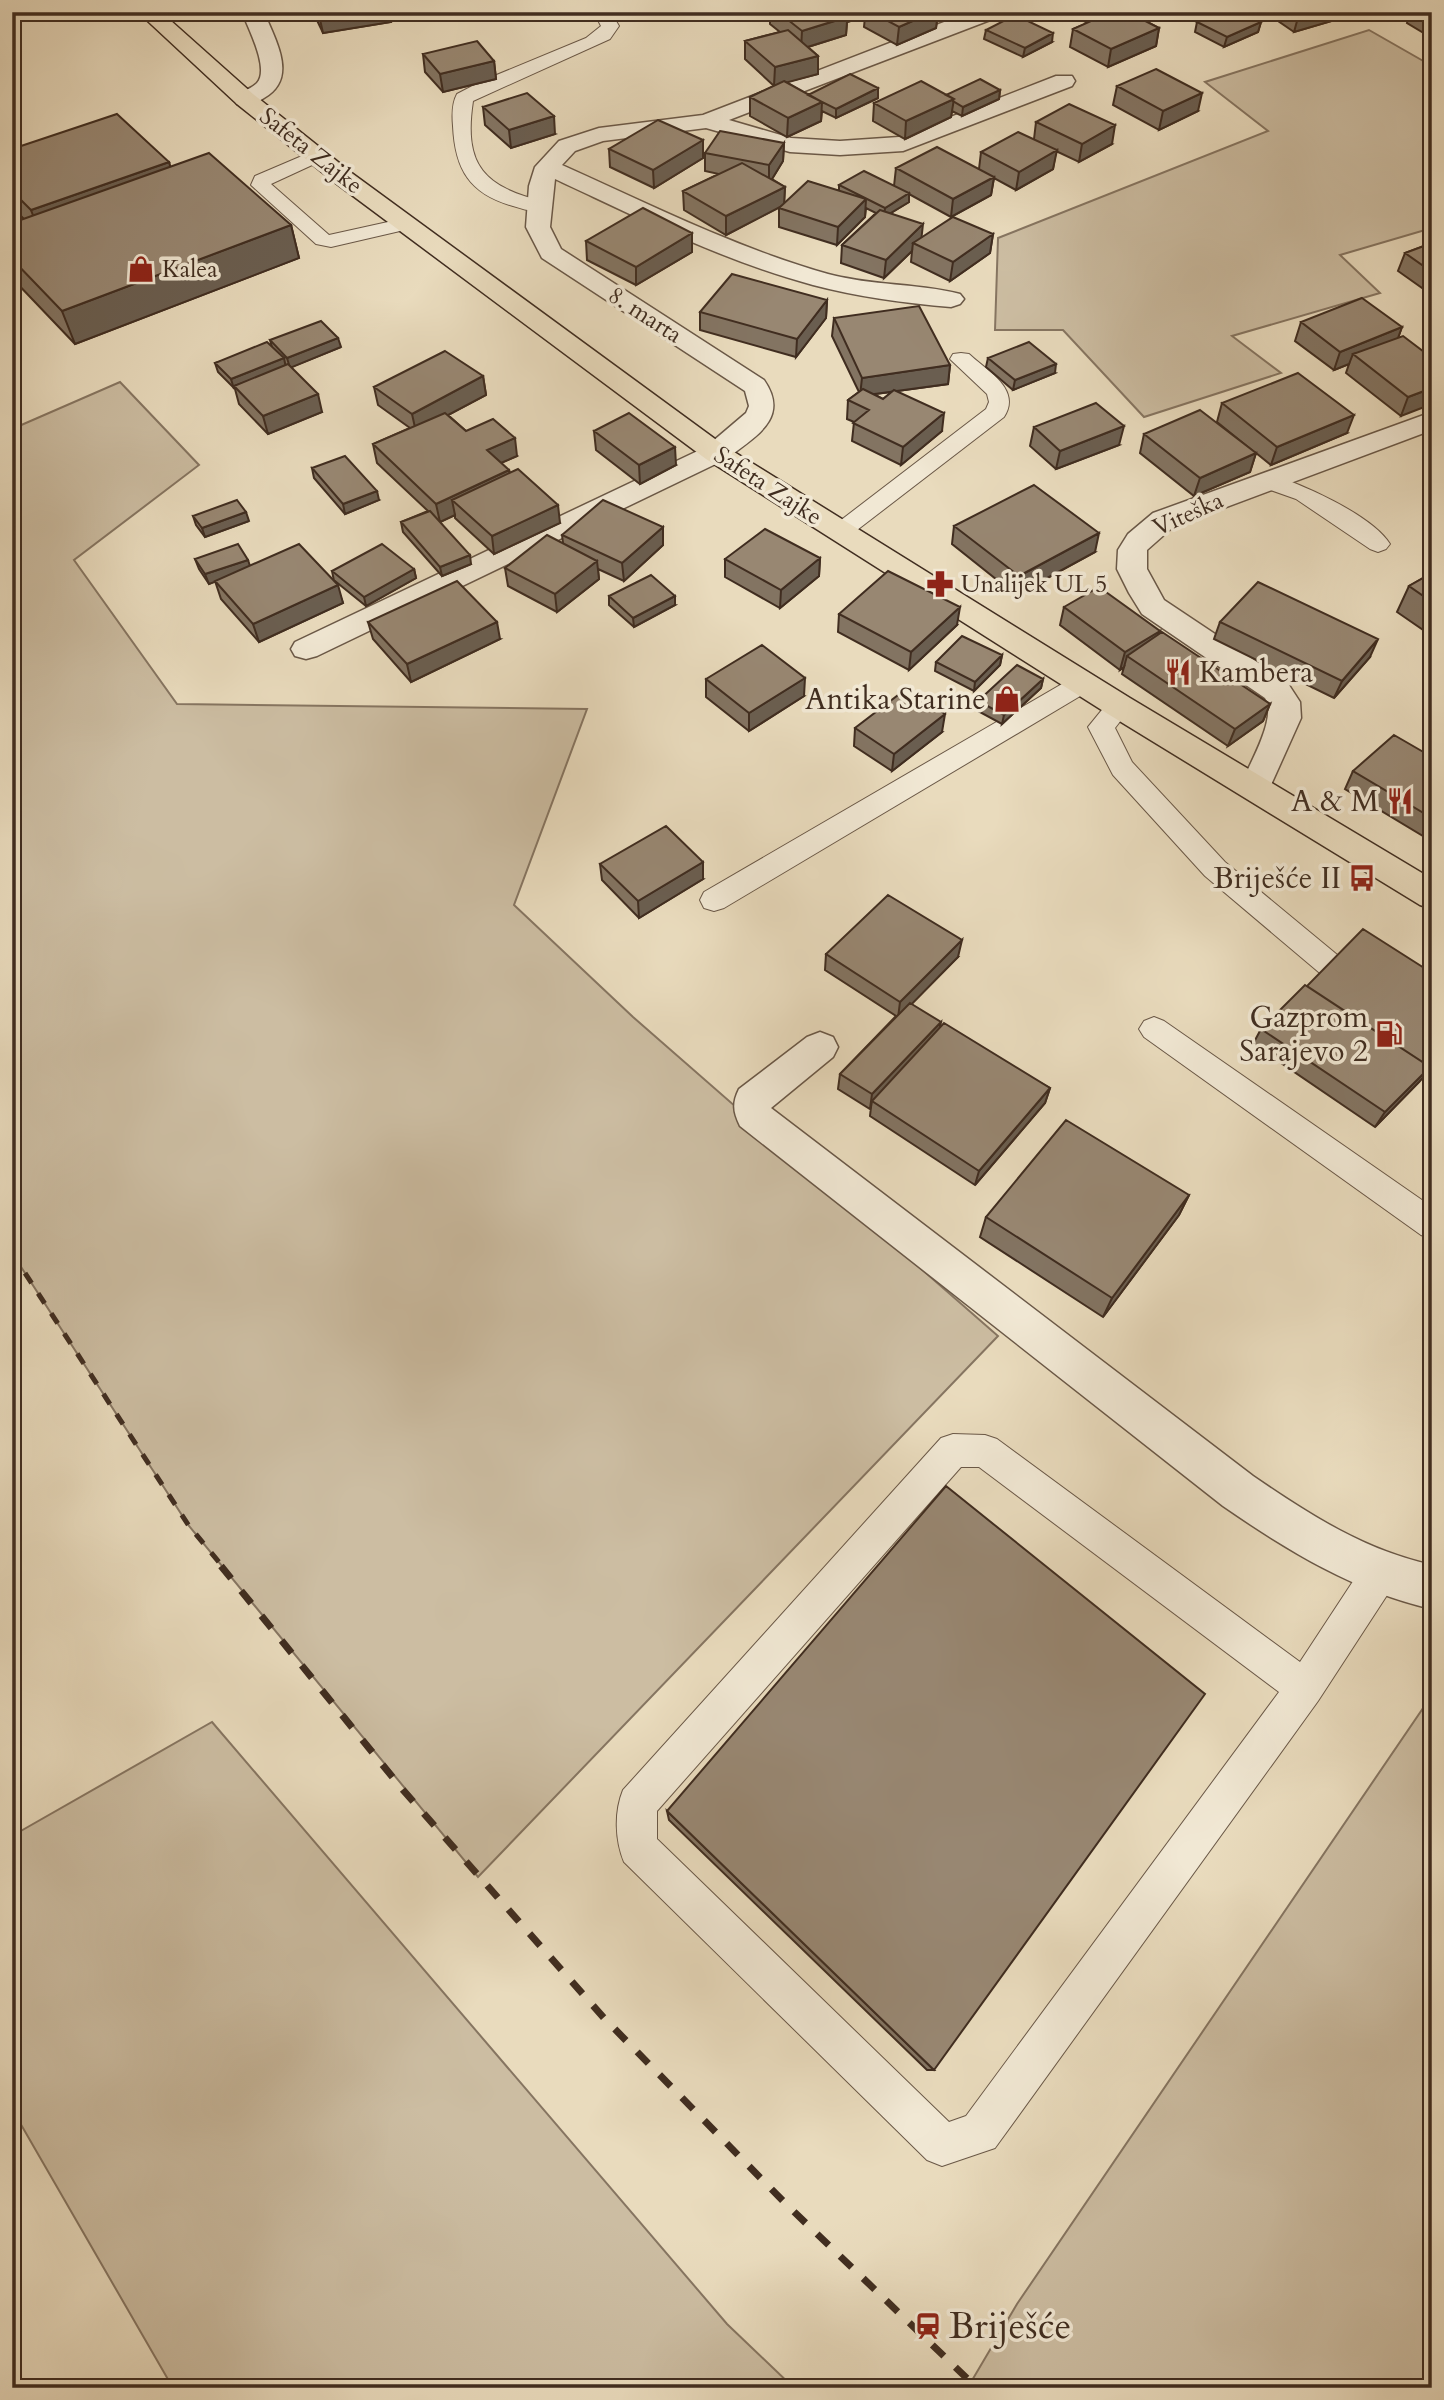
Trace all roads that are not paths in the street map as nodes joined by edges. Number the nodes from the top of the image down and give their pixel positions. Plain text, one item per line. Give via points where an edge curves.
1 (148, 12) edge
2 (253, 12) edge
3 (990, 12) edge
4 (607, 20) dead end
5 (1064, 81) dead end
6 (245, 99) junction
7 (707, 121) junction
8 (316, 156) junction
9 (548, 167) junction
10 (538, 206) junction
11 (407, 224) junction
12 (951, 299) dead end
13 (961, 359) dead end
14 (1432, 420) edge
15 (716, 453) junction
16 (1267, 481) junction
17 (840, 532) junction
18 (1378, 544) dead end
19 (306, 649) dead end
20 (1083, 683) junction
21 (1119, 706) junction
22 (1255, 788) junction
23 (1432, 896) edge
24 (714, 900) dead end
25 (1331, 966) edge
26 (1154, 1029) dead end
27 (820, 1047) dead end
28 (1432, 1224) edge
29 (1380, 1573) junction
30 (1432, 1587) edge
31 (1306, 1688) junction

1 - 6 main road, Safeta Zajke
2 - 6 street via 273,68 263,89
3 - 7 street
4 - 10 lane via 606,33 592,42 464,98 465,159 476,178 503,199
5 - 7 street via 903,144 790,145
6 - 8 main road, Safeta Zajke
7 - 9 street via 599,135 567,146
8 - 11 main road, Safeta Zajke
8 - 11 lane via 261,184 323,240
9 - 10 street, 8. marta
9 - 12 street via 738,251 820,279 892,295
10 - 15 street, 8. marta via 538,227 551,253 762,394 763,410 757,419
11 - 15 main road, Safeta Zajke
13 - 17 lane via 998,392 996,412
14 - 16 street, Viteška
15 - 17 main road, Safeta Zajke
15 - 19 street, 8. marta
16 - 18 lane via 1304,494
16 - 22 street, Viteška via 1163,520 1132,548 1130,566 1153,607 1276,690 1284,702 1285,718
17 - 20 main road, Safeta Zajke
20 - 21 main road, Safeta Zajke
20 - 24 lane
21 - 22 main road, Safeta Zajke
21 - 25 lane via 1101,727 1122,768 1215,869
22 - 23 main road, Safeta Zajke
26 - 28 lane
27 - 29 street via 752,1100 753,1115 1238,1491 1309,1539
29 - 30 street
29 - 31 lane
31 - 31 lane via 980,2133 942,2145 638,1848 637,1804 953,1450 985,1451

